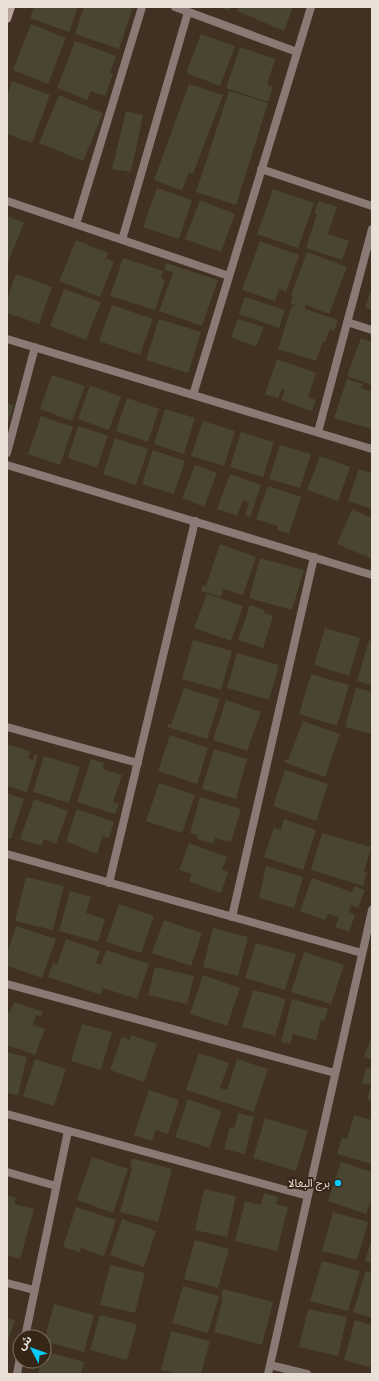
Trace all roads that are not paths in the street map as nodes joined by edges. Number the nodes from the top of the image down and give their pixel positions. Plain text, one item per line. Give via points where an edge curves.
1 (11, 7) edge
2 (142, 7) edge
3 (174, 7) edge
4 (311, 7) edge
5 (188, 12) junction
6 (7, 19) edge
7 (297, 52) junction
8 (261, 169) junction
9 (7, 201) edge
10 (372, 206) edge
11 (76, 224) junction
12 (372, 229) edge
13 (122, 240) junction
14 (229, 276) junction
15 (347, 322) junction
16 (372, 330) edge
17 (7, 339) edge
18 (35, 347) junction
19 (193, 395) junction
20 (318, 432) junction
21 (372, 449) edge
22 (7, 453) edge
23 (7, 465) edge
24 (195, 521) junction
25 (314, 557) junction
26 (372, 575) edge
27 (7, 727) edge
28 (138, 763) junction
29 (7, 854) edge
30 (110, 883) junction
31 (372, 910) edge
32 (232, 917) junction
33 (362, 953) junction
34 (7, 984) edge
35 (335, 1073) junction
36 (7, 1114) edge
37 (68, 1131) junction
38 (7, 1172) edge
39 (56, 1186) junction
40 (308, 1196) junction
41 (7, 1283) edge
42 (34, 1290) junction
43 (26, 1329) edge
44 (270, 1365) junction
45 (268, 1374) edge
46 (306, 1374) edge

1 - 6 main road
2 - 11 street
3 - 5 street
4 - 7 street
5 - 7 street
5 - 13 street
7 - 8 street
8 - 10 street
8 - 14 street
9 - 11 street
11 - 13 street
12 - 15 street
13 - 14 street
14 - 19 street
15 - 16 street
15 - 20 street
17 - 18 street
18 - 19 street
18 - 22 street
19 - 20 street
20 - 21 street
23 - 24 street
24 - 25 street
24 - 28 street
25 - 26 street
25 - 32 street
27 - 28 street
28 - 30 street
29 - 30 street
30 - 32 street
31 - 33 street
32 - 33 street
33 - 35 street
34 - 35 street
35 - 40 street
36 - 37 street
37 - 39 street
37 - 40 street
38 - 39 street
39 - 42 street
40 - 44 street
41 - 42 street
42 - 43 street
44 - 45 street
44 - 46 street

